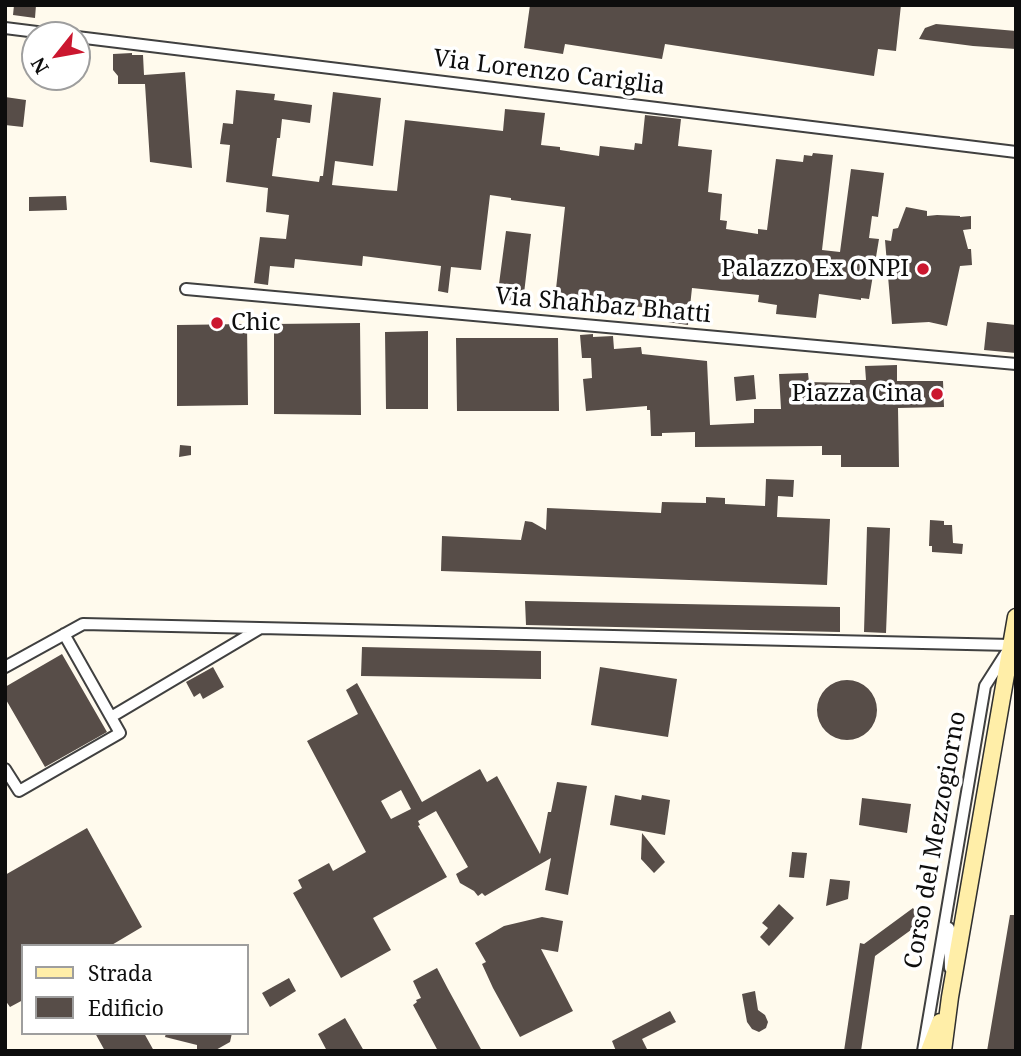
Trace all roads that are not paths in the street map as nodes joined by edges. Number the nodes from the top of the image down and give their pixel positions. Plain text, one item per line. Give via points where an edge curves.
1 (91, 39) edge
2 (1016, 152) edge
3 (186, 289) dead end
4 (1016, 364) edge
5 (1016, 617) edge
6 (261, 628) junction
7 (65, 634) junction
8 (1012, 645) junction
9 (5, 667) edge
10 (111, 717) junction
11 (5, 769) edge
12 (948, 901) junction
13 (950, 997) junction
14 (923, 1051) edge
15 (929, 1051) edge
16 (943, 1051) edge

1 - 2 street, Via Lorenzo Cariglia
3 - 4 street, Via Shahbaz Bhatti
5 - 8 main road, Corso del Mezzogiorno
6 - 7 street via 83,624
6 - 8 street
6 - 10 street
7 - 9 street
7 - 10 street
8 - 12 street, Corso del Mezzogiorno via 985,686
8 - 13 main road, Corso del Mezzogiorno
10 - 11 street via 120,733 19,791
12 - 13 street
12 - 14 street, Corso del Mezzogiorno
13 - 15 main road
13 - 16 main road, Corso del Mezzogiorno

